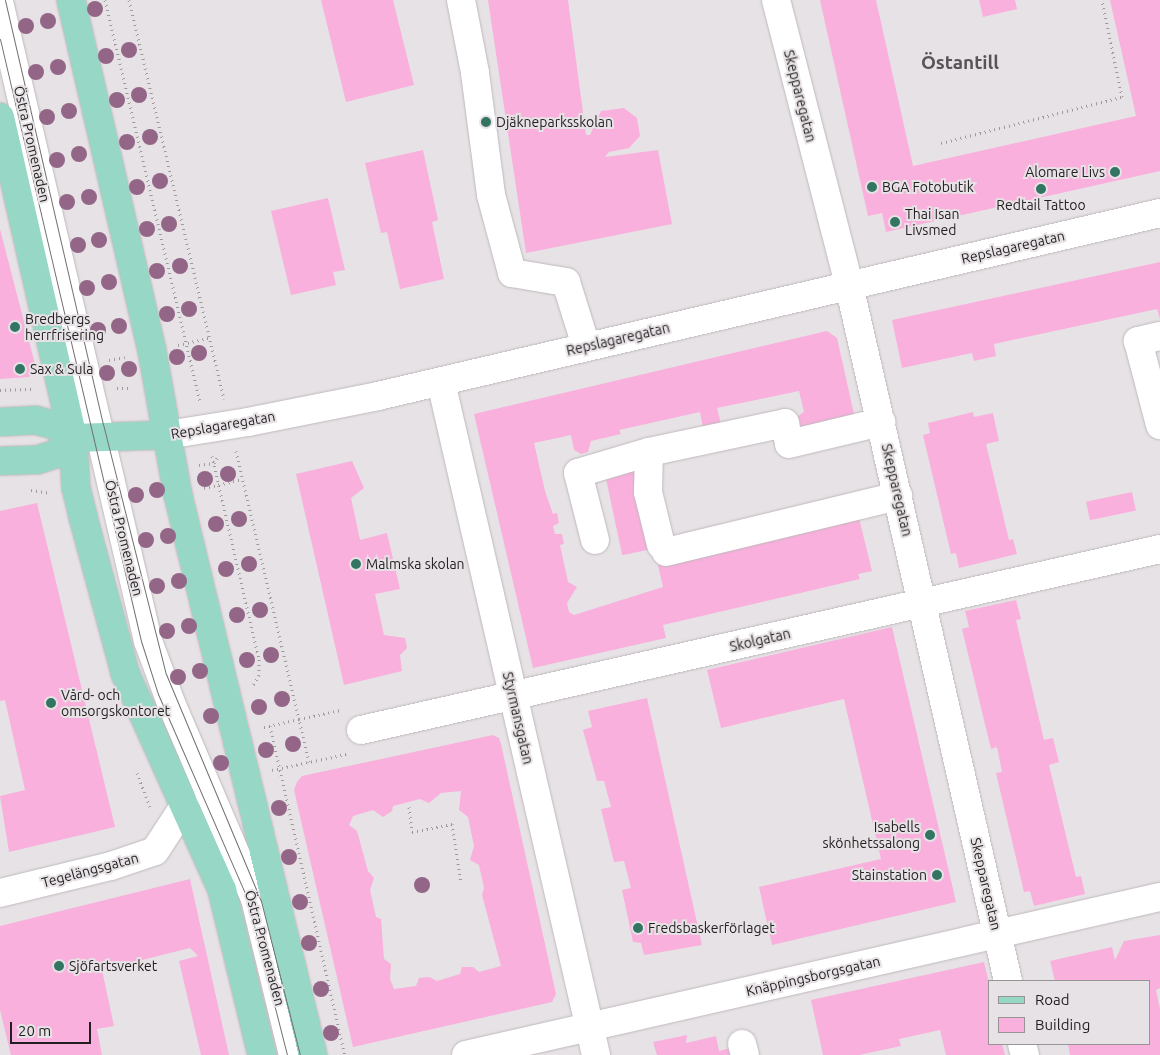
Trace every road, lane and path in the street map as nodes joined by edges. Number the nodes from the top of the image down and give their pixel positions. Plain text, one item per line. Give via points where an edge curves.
1 (71, 0) edge
2 (105, 0) edge
3 (129, 0) edge
4 (461, 0) edge
5 (776, 0) edge
6 (1102, 0) edge
7 (0, 6) edge
8 (0, 118) edge
9 (941, 143) dead end
10 (1160, 213) edge
11 (849, 285) junction
12 (1160, 336) edge
13 (209, 338) dead end
14 (586, 346) junction
15 (440, 382) junction
16 (34, 389) dead end
17 (0, 390) edge
18 (0, 422) edge
19 (881, 422) junction
20 (1160, 425) edge
21 (206, 430) junction
22 (167, 435) junction
23 (86, 437) junction
24 (649, 452) junction
25 (0, 461) edge
26 (242, 479) dead end
27 (898, 496) junction
28 (595, 540) dead end
29 (1160, 549) edge
30 (923, 604) junction
31 (513, 696) junction
32 (298, 720) junction
33 (360, 730) junction
34 (309, 762) junction
35 (280, 768) junction
36 (185, 805) junction
37 (409, 807) dead end
38 (461, 883) dead end
39 (0, 894) edge
40 (1160, 897) edge
41 (997, 934) junction
42 (1008, 980) edge
43 (590, 1026) junction
44 (262, 1048) edge
45 (292, 1055) edge
46 (313, 1055) edge
47 (346, 1055) edge
48 (466, 1055) edge
49 (596, 1055) edge

1 - 22 main road, Östra Promenaden via 152,351
2 - 21 path
3 - 13 path
4 - 14 street via 475,74 491,195 512,273 566,282
5 - 11 street, Skepparegatan
6 - 9 path via 1122,96
7 - 23 street, Östra Promenaden
8 - 23 main road, Östra Promenaden
10 - 11 street, Repslagaregatan
11 - 14 street, Repslagaregatan
11 - 19 street, Skepparegatan
12 - 20 street via 1138,341
14 - 15 street, Repslagaregatan
15 - 21 street, Repslagaregatan
15 - 31 street, Styrmansgatan
16 - 17 path
18 - 23 main road via 35,420
19 - 24 street via 789,444 785,423
19 - 27 street, Skepparegatan
21 - 22 street, Repslagaregatan
22 - 23 main road, Repslagaregatan
22 - 46 main road, Östra Promenaden via 260,846
23 - 25 main road via 56,454 37,460
23 - 36 main road, Östra Promenaden via 76,488 83,517 125,672
23 - 45 street, Östra Promenaden via 148,641 171,703 255,899
24 - 27 street via 648,492 664,548
24 - 28 street via 578,473
26 - 32 path
27 - 30 street, Skepparegatan
29 - 30 street, Skolgatan
30 - 31 street, Skolgatan
30 - 41 street, Skepparegatan
31 - 33 street, Skolgatan
31 - 43 street, Styrmansgatan
32 - 33 path via 347,709
32 - 34 path
32 - 35 path via 270,726
33 - 34 path via 356,752
34 - 35 path
35 - 47 path
36 - 39 street, Tegelängsgatan via 156,851 111,866
36 - 44 main road, Östra Promenaden via 222,890
37 - 38 path via 412,832 452,824
40 - 41 street, Knäppingsborgsgatan
41 - 42 street, Skepparegatan
41 - 43 street, Knäppingsborgsgatan
43 - 48 street, Knäppingsborgsgatan
43 - 49 street, Styrmansgatan

